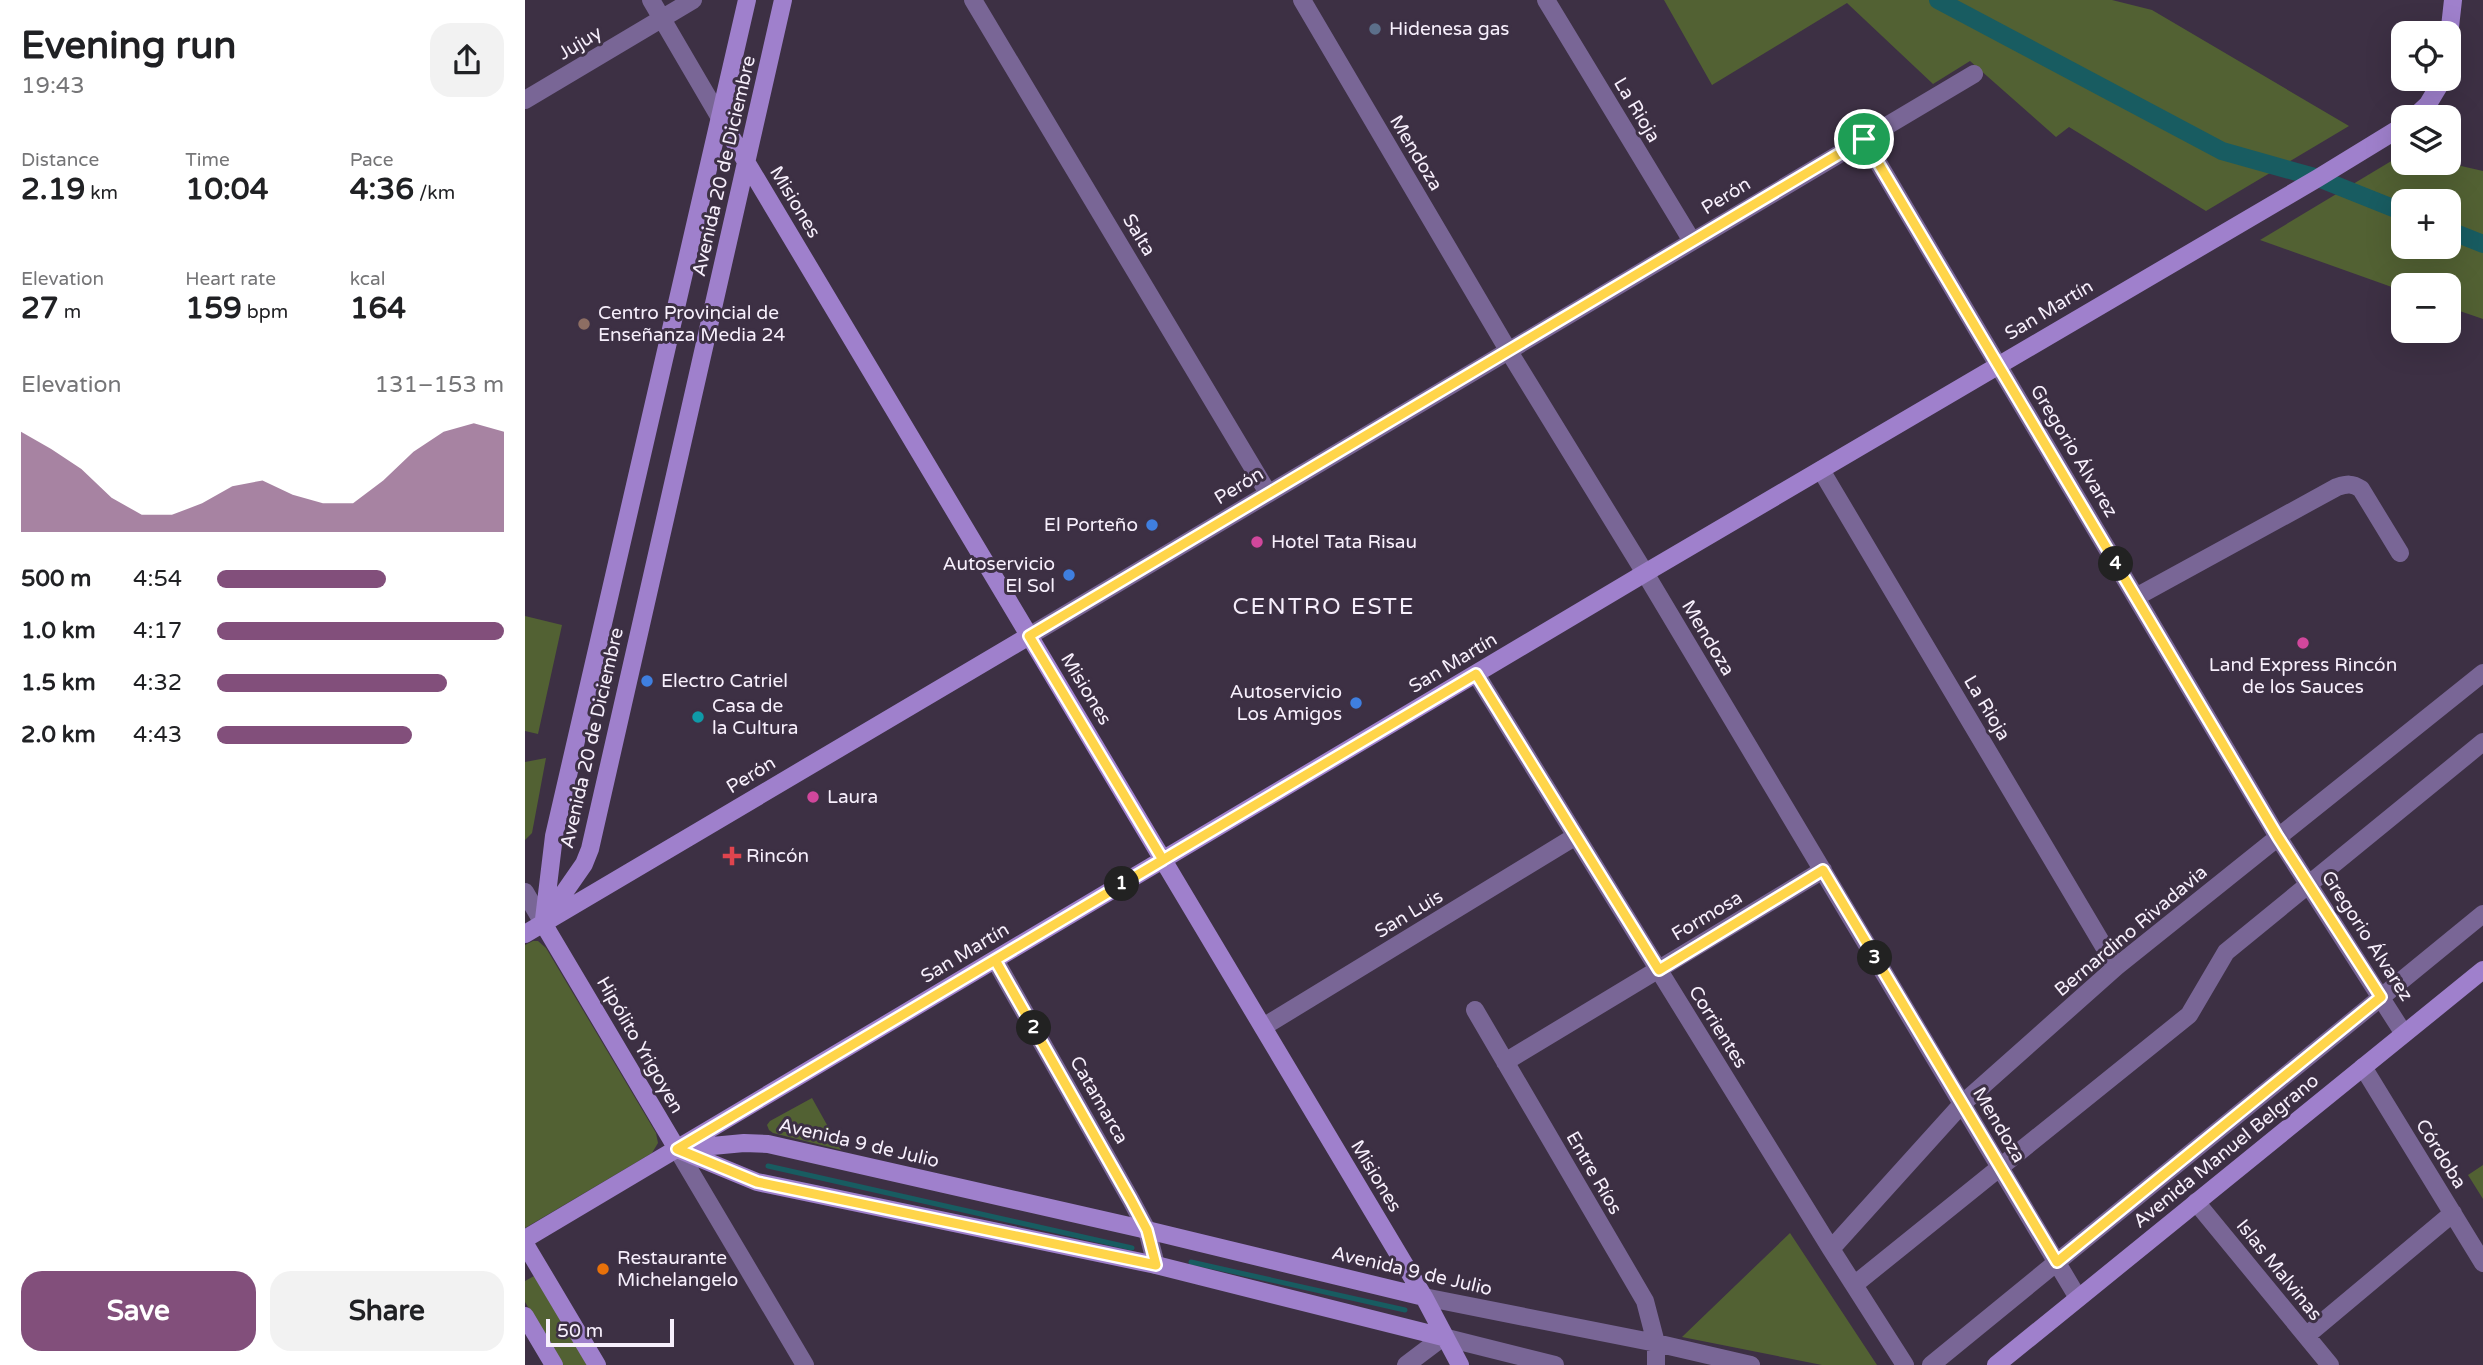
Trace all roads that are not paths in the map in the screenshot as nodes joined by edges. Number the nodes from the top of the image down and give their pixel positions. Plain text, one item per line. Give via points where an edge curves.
1 (651, 0) edge
2 (693, 0) edge
3 (747, 0) edge
4 (783, 0) edge
5 (973, 0) edge
6 (1301, 0) edge
7 (1546, 0) edge
8 (2453, 0) edge
9 (662, 19) junction
10 (2451, 21) edge
11 (1974, 74) dead end
12 (525, 100) edge
13 (720, 118) junction
14 (2391, 132) edge
15 (1864, 139) junction
16 (746, 161) junction
17 (1692, 241) junction
18 (1508, 350) junction
19 (1998, 365) junction
20 (1821, 470) junction
21 (1268, 492) junction
22 (2400, 553) dead end
23 (1645, 573) junction
24 (2136, 597) junction
25 (1029, 636) junction
26 (2483, 673) edge
27 (1476, 674) junction
28 (2483, 742) edge
29 (1576, 836) junction
30 (2278, 837) junction
31 (1163, 860) junction
32 (1823, 870) junction
33 (2308, 885) junction
34 (525, 892) edge
35 (2483, 914) edge
36 (543, 923) junction
37 (525, 934) edge
38 (995, 960) junction
39 (2116, 967) junction
40 (1659, 970) junction
41 (2483, 970) edge
42 (2381, 997) junction
43 (1475, 1010) dead end
44 (1263, 1027) junction
45 (2405, 1034) junction
46 (1505, 1062) junction
47 (2363, 1067) junction
48 (1962, 1104) junction
49 (677, 1149) junction
50 (2000, 1167) junction
51 (2196, 1202) junction
52 (2453, 1213) junction
53 (1147, 1230) junction
54 (525, 1242) edge
55 (1831, 1250) junction
56 (2057, 1262) junction
57 (2483, 1263) edge
58 (1156, 1265) junction
59 (1854, 1284) junction
60 (1424, 1297) junction
61 (2078, 1298) junction
62 (525, 1316) edge
63 (2306, 1336) junction
64 (1443, 1337) junction
65 (1656, 1343) junction
66 (554, 1365) edge
67 (597, 1365) edge
68 (804, 1365) edge
69 (1406, 1365) edge
70 (1460, 1365) edge
71 (1555, 1365) edge
72 (1655, 1365) edge
73 (1751, 1365) edge
74 (1905, 1365) edge
75 (1931, 1365) edge
76 (1996, 1365) edge
77 (2330, 1365) edge

1 - 9 street, Misiones
2 - 9 street, Jujuy
3 - 13 street, Avenida 20 de Diciembre
4 - 16 street, Avenida 20 de Diciembre
5 - 21 street, Salta
6 - 18 street, Mendoza
7 - 17 street, La Rioja
8 - 10 street
9 - 12 street, Jujuy
9 - 13 street, Misiones
11 - 15 street, Perón
13 - 16 street, Misiones
13 - 36 street, Avenida 20 de Diciembre via 554,836
14 - 19 street, San Martín
15 - 17 street, Perón
15 - 19 street, Gregorio Álvarez
16 - 25 street, Misiones
16 - 36 street, Avenida 20 de Diciembre via 590,849
17 - 18 street, Perón
18 - 21 street, Perón
18 - 23 street, Mendoza
19 - 20 street, San Martín
19 - 24 street, Gregorio Álvarez
20 - 23 street, San Martín
20 - 39 street, La Rioja
21 - 25 street, Perón
22 - 24 street via 2361,489 2346,484
23 - 27 street, San Martín
23 - 32 street, Mendoza
24 - 30 street, Gregorio Álvarez
25 - 31 street, Misiones
25 - 36 street, Perón
26 - 30 street, Bernardino Rivadavia
27 - 29 street, Corrientes
27 - 31 street, San Martín
28 - 33 street
29 - 40 street, Corrientes
29 - 44 street, San Luis
30 - 33 street, Gregorio Álvarez
30 - 39 street, Bernardino Rivadavia
31 - 38 street, San Martín
31 - 44 street, Misiones
32 - 40 street, Formosa
32 - 48 street, Mendoza
33 - 42 street, Gregorio Álvarez
33 - 50 street via 2226,952 2189,1015
34 - 36 street, Hipólito Yrigoyen
35 - 42 street
36 - 37 street, Perón
36 - 49 street, Hipólito Yrigoyen
38 - 49 street, San Martín
38 - 53 street, Catamarca
39 - 48 street, Bernardino Rivadavia
40 - 46 street, Formosa
40 - 55 street, Corrientes
41 - 45 street, Avenida Manuel Belgrano
42 - 45 street, Gregorio Álvarez
42 - 56 street
43 - 46 street, Entre Ríos
44 - 60 street, Misiones
45 - 47 street, Avenida Manuel Belgrano
46 - 65 street, Entre Ríos via 1645,1301
47 - 51 street, Avenida Manuel Belgrano
47 - 52 street, Córdoba
48 - 50 street, Mendoza
48 - 55 street, Bernardino Rivadavia
49 - 53 street, Avenida 9 de Julio via 768,1144
49 - 54 street, San Martín
49 - 58 street via 757,1182
49 - 68 street, Hipólito Yrigoyen
50 - 56 street, Mendoza
50 - 59 street
51 - 61 street, Avenida Manuel Belgrano
51 - 63 street, Islas Malvinas
52 - 57 street, Córdoba
52 - 63 street
53 - 58 street, Catamarca
53 - 60 street, Avenida 9 de Julio
54 - 67 street
55 - 59 street, Corrientes
56 - 61 street, Mendoza
56 - 75 street
58 - 64 street
59 - 74 street, Corrientes
60 - 64 street, Misiones
60 - 65 street, Avenida 9 de Julio
61 - 76 street, Avenida Manuel Belgrano
62 - 66 street
63 - 77 street, Islas Malvinas
64 - 69 street
64 - 70 street, Misiones
64 - 71 street
65 - 72 street, Entre Ríos
65 - 73 street, Avenida 9 de Julio

